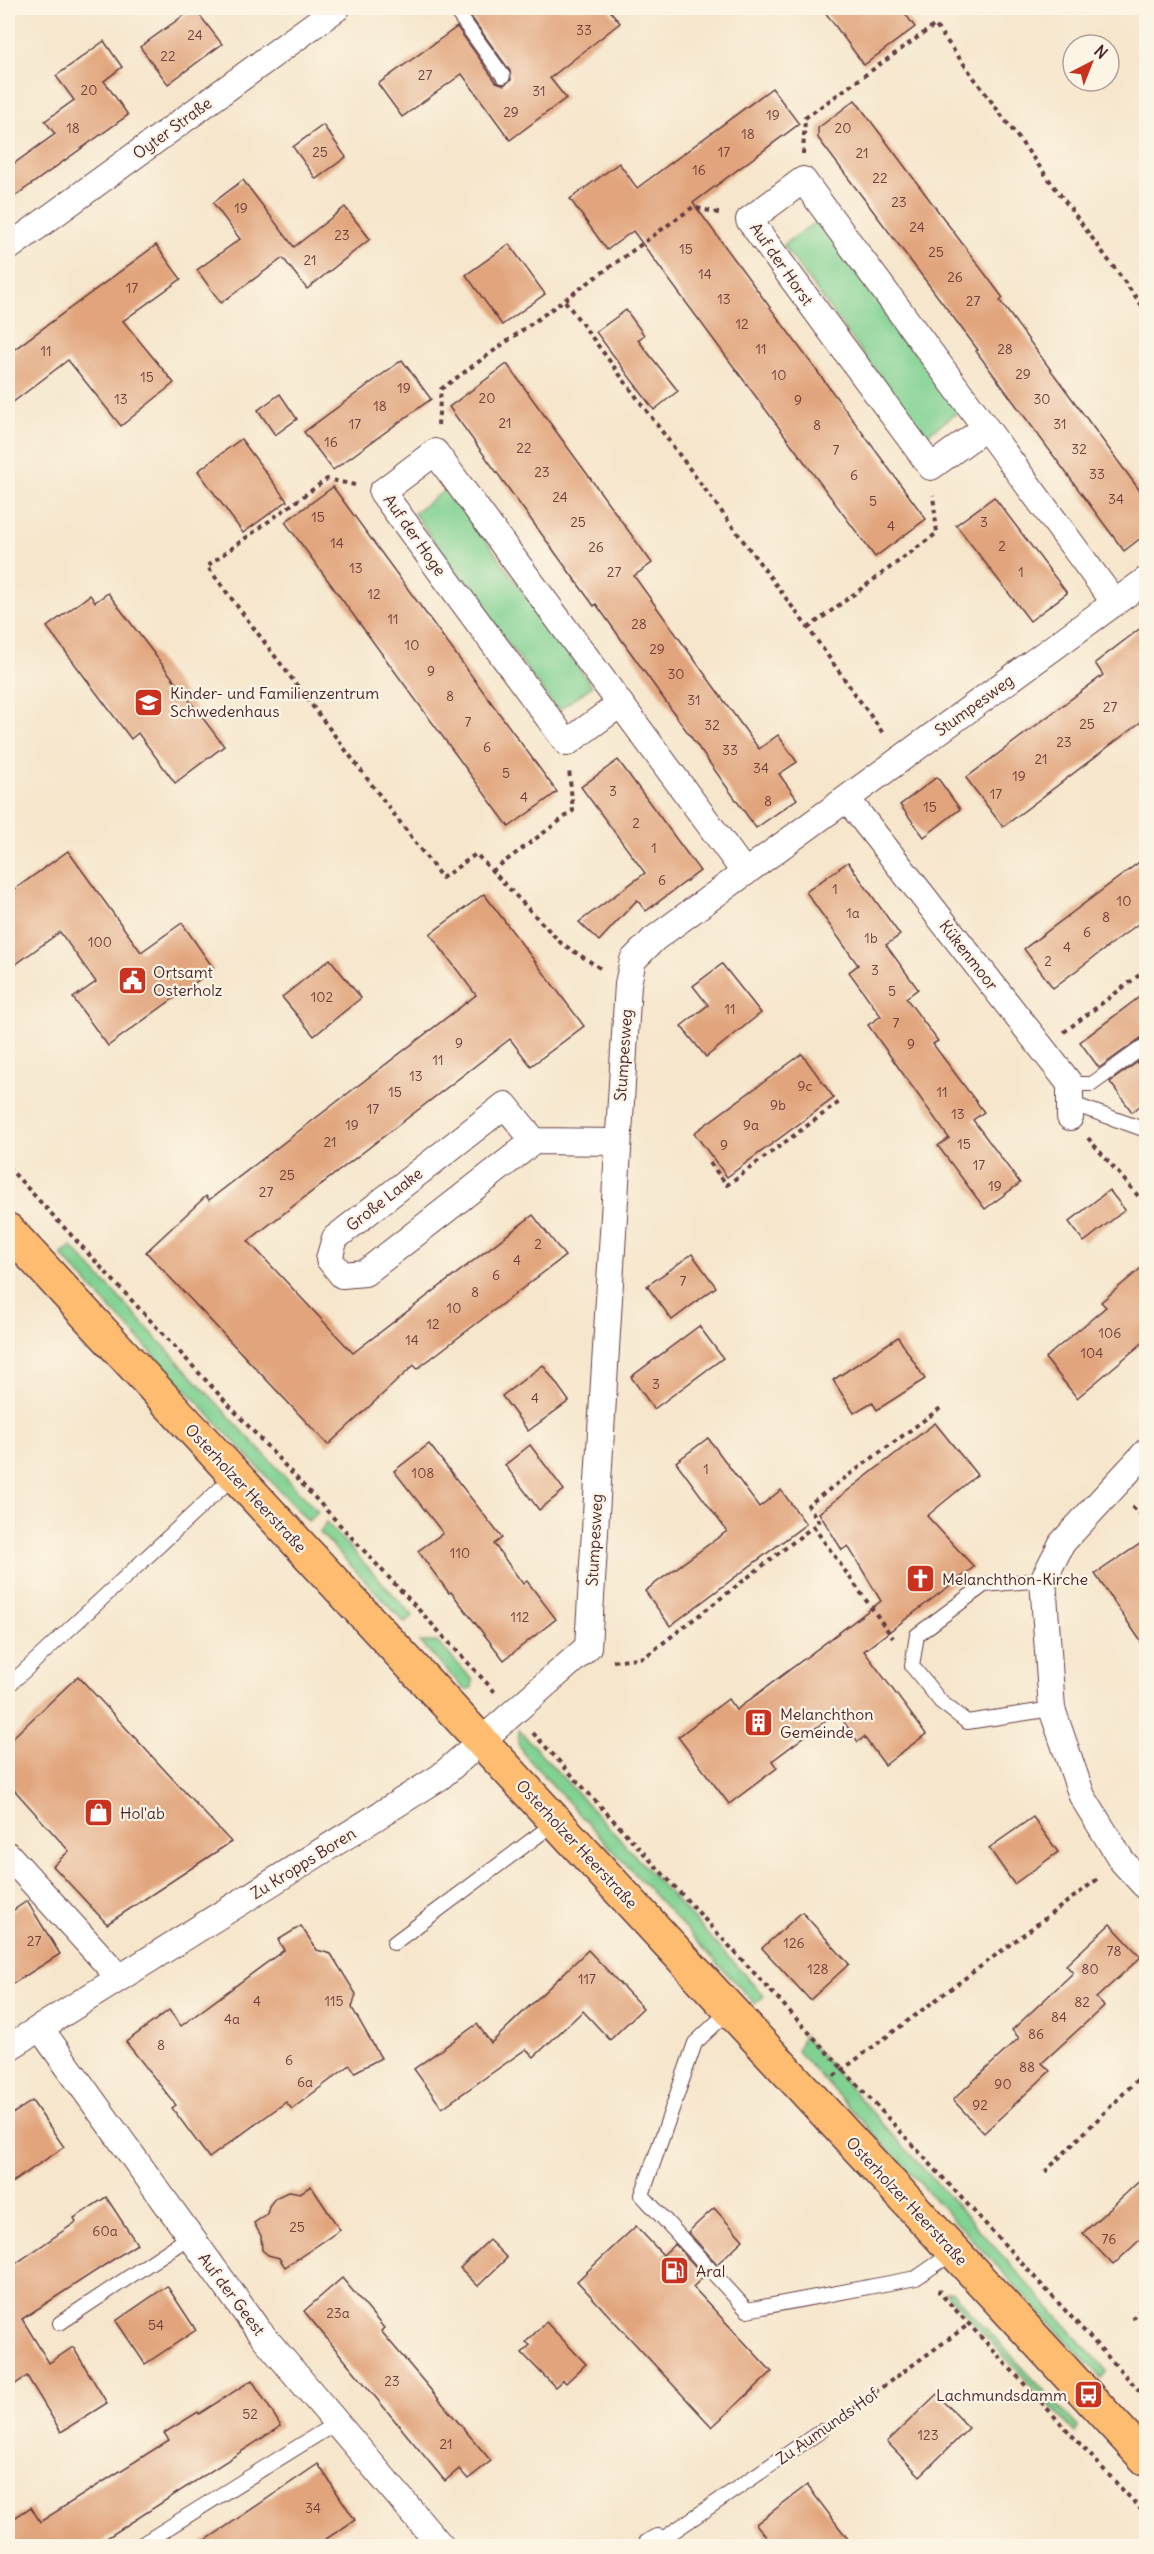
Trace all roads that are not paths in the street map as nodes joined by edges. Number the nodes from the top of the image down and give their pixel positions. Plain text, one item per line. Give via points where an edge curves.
1 (337, 8) edge
2 (454, 8) edge
3 (503, 76) dead end
4 (8, 248) edge
5 (985, 428) junction
6 (1146, 579) edge
7 (1115, 603) junction
8 (620, 704) junction
9 (847, 799) junction
10 (745, 873) junction
11 (1146, 1045) edge
12 (1070, 1101) junction
13 (1146, 1126) edge
14 (534, 1141) junction
15 (617, 1142) junction
16 (8, 1230) edge
17 (1146, 1452) edge
18 (234, 1476) junction
19 (1043, 1580) junction
20 (8, 1686) edge
21 (1052, 1709) junction
22 (481, 1741) junction
23 (556, 1822) junction
24 (8, 1855) edge
25 (1146, 1887) edge
26 (394, 1943) dead end
27 (119, 1977) junction
28 (730, 2010) junction
29 (40, 2028) junction
30 (8, 2048) edge
31 (189, 2237) junction
32 (954, 2252) junction
33 (60, 2323) dead end
34 (336, 2423) junction
35 (821, 2431) road end
36 (1146, 2459) edge
37 (654, 2544) edge
38 (139, 2547) edge
39 (441, 2547) edge

1 - 4 street, Oyter Straße
2 - 3 lane
5 - 5 street, Auf der Horst via 802,180 749,220 931,467
5 - 7 street
6 - 7 street, Stumpesweg
7 - 9 street, Stumpesweg
8 - 8 street, Auf der Hoge via 435,452 382,492 567,743
8 - 10 street
9 - 10 street, Stumpesweg
9 - 12 street, Kükenmoor via 1042,1048
10 - 15 street, Stumpesweg via 654,939 633,960
11 - 12 lane
12 - 13 lane via 1143,1129
14 - 14 street, Große Laake via 505,1105 335,1238 329,1259 342,1275 365,1273
14 - 15 street
15 - 22 street, Stumpesweg via 588,1647
16 - 18 main road, Osterholzer Heerstraße
17 - 19 street via 1062,1543
18 - 20 lane
18 - 22 main road, Osterholzer Heerstraße
19 - 21 street
19 - 21 lane via 984,1585 917,1635 912,1666 941,1702 967,1722
21 - 25 street via 1082,1796 1122,1861
22 - 23 main road, Osterholzer Heerstraße
22 - 27 street, Zu Kropps Boren via 440,1777
23 - 26 lane
23 - 28 main road, Osterholzer Heerstraße
24 - 27 street
27 - 29 street, Zu Kropps Boren
28 - 32 main road, Osterholzer Heerstraße
28 - 32 lane via 695,2043 642,2195 747,2310 916,2278
29 - 30 street, Zu Kropps Boren
29 - 31 street, Auf der Geest
31 - 33 lane
31 - 34 street, Auf der Geest via 258,2330
32 - 36 main road, Osterholzer Heerstraße
34 - 38 lane
34 - 39 street, Auf der Geest
35 - 37 lane, Zu Aumunds Hof

